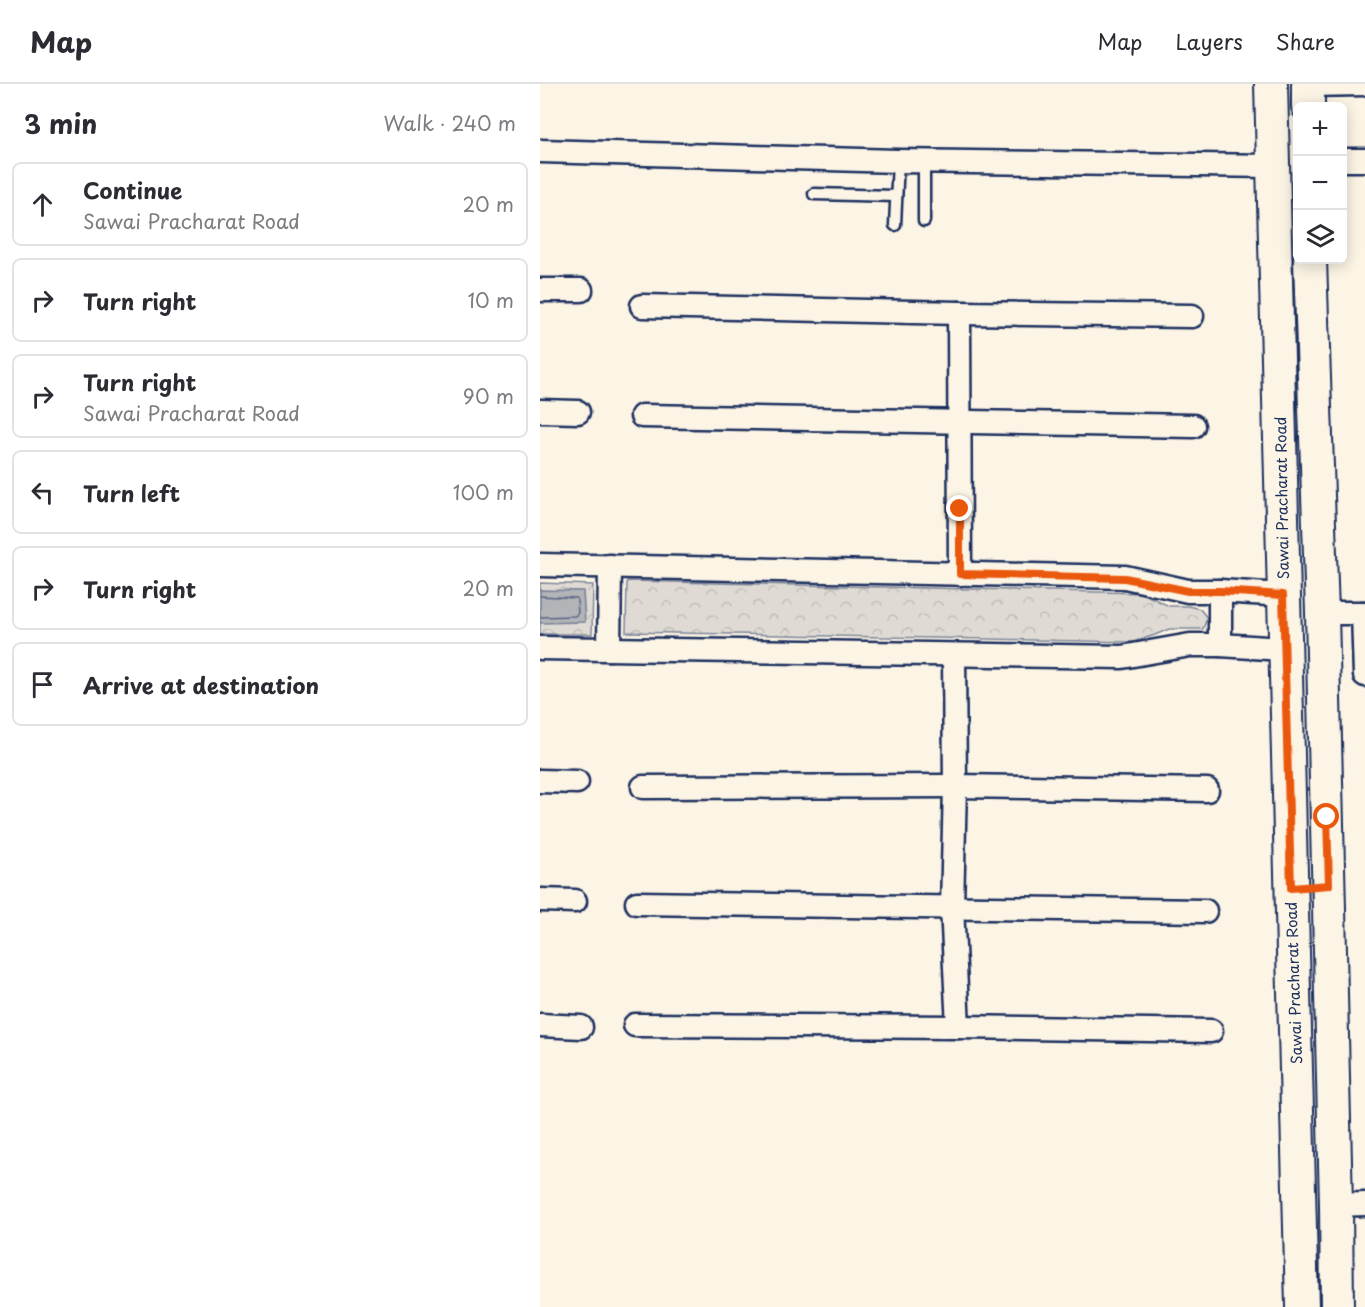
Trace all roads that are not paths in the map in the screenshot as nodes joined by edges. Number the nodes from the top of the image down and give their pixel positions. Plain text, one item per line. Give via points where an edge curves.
1 (1271, 84) edge
2 (1364, 84) edge
3 (1308, 92) edge
4 (540, 151) edge
5 (1347, 160) edge
6 (1365, 160) edge
7 (897, 161) junction
8 (924, 161) junction
9 (1273, 166) junction
10 (814, 194) dead end
11 (896, 196) junction
12 (924, 221) dead end
13 (895, 225) dead end
14 (1310, 264) edge
15 (540, 290) edge
16 (581, 290) dead end
17 (642, 306) dead end
18 (959, 313) junction
19 (1192, 316) dead end
20 (540, 411) edge
21 (578, 412) dead end
22 (642, 416) dead end
23 (960, 422) junction
24 (1193, 426) dead end
25 (540, 565) edge
26 (610, 566) junction
27 (960, 574) junction
28 (1220, 591) junction
29 (1283, 595) junction
30 (1322, 613) junction
31 (1364, 613) edge
32 (1220, 645) junction
33 (540, 648) edge
34 (609, 650) junction
35 (1284, 650) junction
36 (954, 655) junction
37 (1365, 675) edge
38 (540, 781) edge
39 (577, 782) dead end
40 (955, 786) junction
41 (643, 787) dead end
42 (1207, 790) dead end
43 (1329, 885) junction
44 (1291, 888) junction
45 (540, 900) edge
46 (575, 901) dead end
47 (637, 903) dead end
48 (952, 907) junction
49 (1204, 910) dead end
50 (540, 1025) edge
51 (635, 1025) dead end
52 (581, 1027) dead end
53 (958, 1027) junction
54 (1211, 1031) dead end
55 (1351, 1205) edge
56 (1302, 1307) edge
57 (1337, 1307) edge

1 - 9 main road, Sawai Pracharat Road
2 - 3 street
4 - 7 street
5 - 6 street
7 - 8 street
7 - 11 lane
8 - 9 street
8 - 12 lane
9 - 29 main road, Sawai Pracharat Road
10 - 11 lane
11 - 13 lane
14 - 30 main road
15 - 16 street
17 - 18 street
18 - 19 street
18 - 23 street
20 - 21 street
22 - 23 street
23 - 24 street
23 - 27 street
25 - 26 street
26 - 27 street
26 - 34 street
27 - 28 street via 1125,578 1188,591
28 - 29 street
28 - 32 street
29 - 35 main road, Sawai Pracharat Road
30 - 31 street
30 - 43 main road
31 - 37 street
32 - 35 street
32 - 36 street via 1190,645 1122,657
33 - 34 street
34 - 36 street
35 - 44 main road, Sawai Pracharat Road
36 - 40 street
38 - 39 street
40 - 41 street
40 - 42 street
40 - 48 street
43 - 44 main road
43 - 55 main road
44 - 56 main road, Sawai Pracharat Road
45 - 46 street
47 - 48 street
48 - 49 street
48 - 53 street
50 - 52 street
51 - 53 street
53 - 54 street
55 - 57 main road

